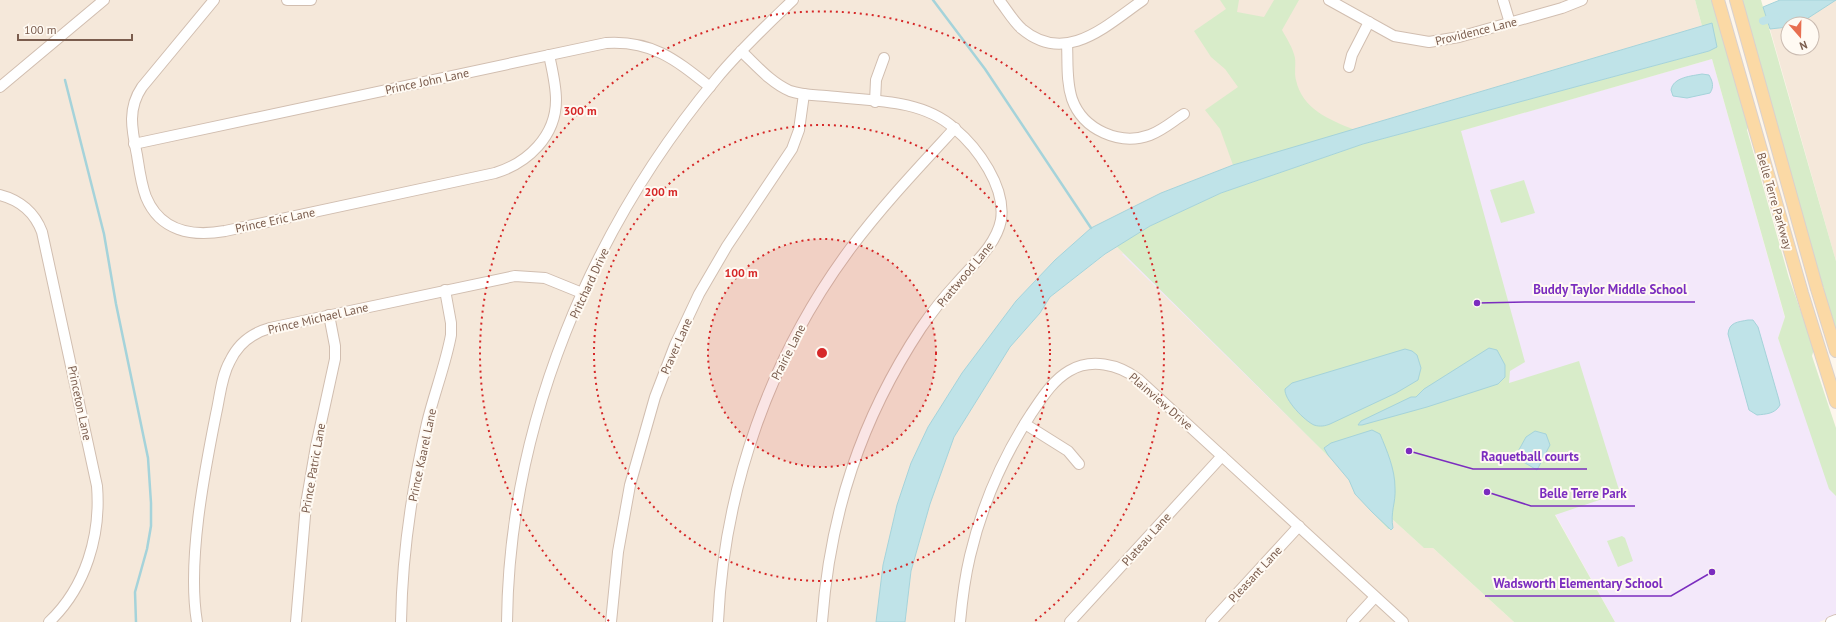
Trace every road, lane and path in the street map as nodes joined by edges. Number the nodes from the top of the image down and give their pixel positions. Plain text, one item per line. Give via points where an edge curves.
1 (104, 0) edge
2 (214, 0) edge
3 (286, 0) edge
4 (311, 0) edge
5 (793, 0) edge
6 (999, 0) edge
7 (1143, 0) edge
8 (1329, 0) edge
9 (1503, 0) edge
10 (1582, 0) edge
11 (1718, 0) edge
12 (1736, 0) edge
13 (1369, 22) junction
14 (1510, 23) junction
15 (1067, 44) junction
16 (741, 51) junction
17 (549, 55) junction
18 (884, 58) dead end
19 (1349, 67) dead end
20 (0, 87) edge
21 (710, 87) junction
22 (804, 94) junction
23 (875, 102) junction
24 (1184, 114) dead end
25 (955, 128) junction
26 (134, 144) junction
27 (0, 195) edge
28 (445, 290) junction
29 (582, 293) junction
30 (329, 315) junction
31 (1836, 351) edge
32 (1836, 402) edge
33 (1024, 424) junction
34 (1222, 456) junction
35 (1079, 464) dead end
36 (1299, 526) junction
37 (1375, 596) junction
38 (1836, 620) edge
39 (49, 622) edge
40 (197, 622) edge
41 (296, 622) edge
42 (401, 622) edge
43 (507, 622) edge
44 (611, 622) edge
45 (718, 622) edge
46 (822, 622) edge
47 (960, 622) edge
48 (1070, 622) edge
49 (1211, 622) edge
50 (1352, 622) edge
51 (1404, 622) edge
52 (1831, 622) edge

1 - 20 street
2 - 26 street, Prince Eric Lane via 139,91 132,116
3 - 4 street
5 - 16 street, Pritchard Drive
6 - 15 street via 1027,33 1046,42
7 - 15 street via 1095,35
8 - 13 street, Providence Lane
9 - 14 street
10 - 14 street, Providence Lane via 1570,6
11 - 32 main road, Belle Terre Parkway
12 - 31 main road, Belle Terre Parkway
13 - 14 street, Providence Lane via 1394,36 1429,42 1449,40
13 - 19 street via 1352,55
15 - 24 street via 1072,98 1084,119 1098,130 1110,136 1144,137 1157,132
16 - 21 street, Pritchard Drive
16 - 22 street, Prattwood Lane via 782,87
17 - 21 street, Prince John Lane via 606,43 639,45 671,57
17 - 26 street, Prince John Lane
17 - 26 street, Prince Eric Lane via 556,94 552,119 541,143 516,165 495,173 256,225 204,234 188,233 172,226 159,216 148,202
18 - 23 street via 876,80
21 - 29 street, Pritchard Drive via 666,145 624,210
22 - 23 street, Prattwood Lane
22 - 44 street, Praver Lane via 799,130 792,150 731,239 703,287 675,345 655,397 627,498 618,552
23 - 25 street, Prattwood Lane via 914,106 936,114
25 - 45 street, Prairie Lane via 850,248 813,305 780,366 738,483 725,547
25 - 46 street, Prattwood Lane via 998,185 1002,201 1000,223 994,239 921,328 871,416 837,516 829,558
27 - 39 street, Princeton Lane via 26,208 38,222 42,232 97,486 97,521 88,560 77,587
28 - 29 street, Prince Michael Lane via 508,277 529,276 545,278
28 - 30 street, Prince Michael Lane
28 - 42 street, Prince Kaarel Lane via 451,335 431,408 415,485 404,561
29 - 43 street, Pritchard Drive via 560,347 534,430 515,526
30 - 40 street, Prince Michael Lane via 258,332 240,345 229,363 213,429 201,507 194,587
30 - 41 street, Prince Patric Lane via 335,359 306,504
33 - 34 street, Plainview Drive via 1047,390 1068,371 1085,365 1110,365 1128,371 1138,379
33 - 35 street via 1070,453
33 - 47 street, Plainview Drive via 1000,468 982,516 966,576
34 - 36 street, Plainview Drive
34 - 48 street, Plateau Lane
36 - 37 street, Plainview Drive
36 - 49 street, Pleasant Lane
37 - 50 street
37 - 51 street, Plainview Drive
38 - 52 street

